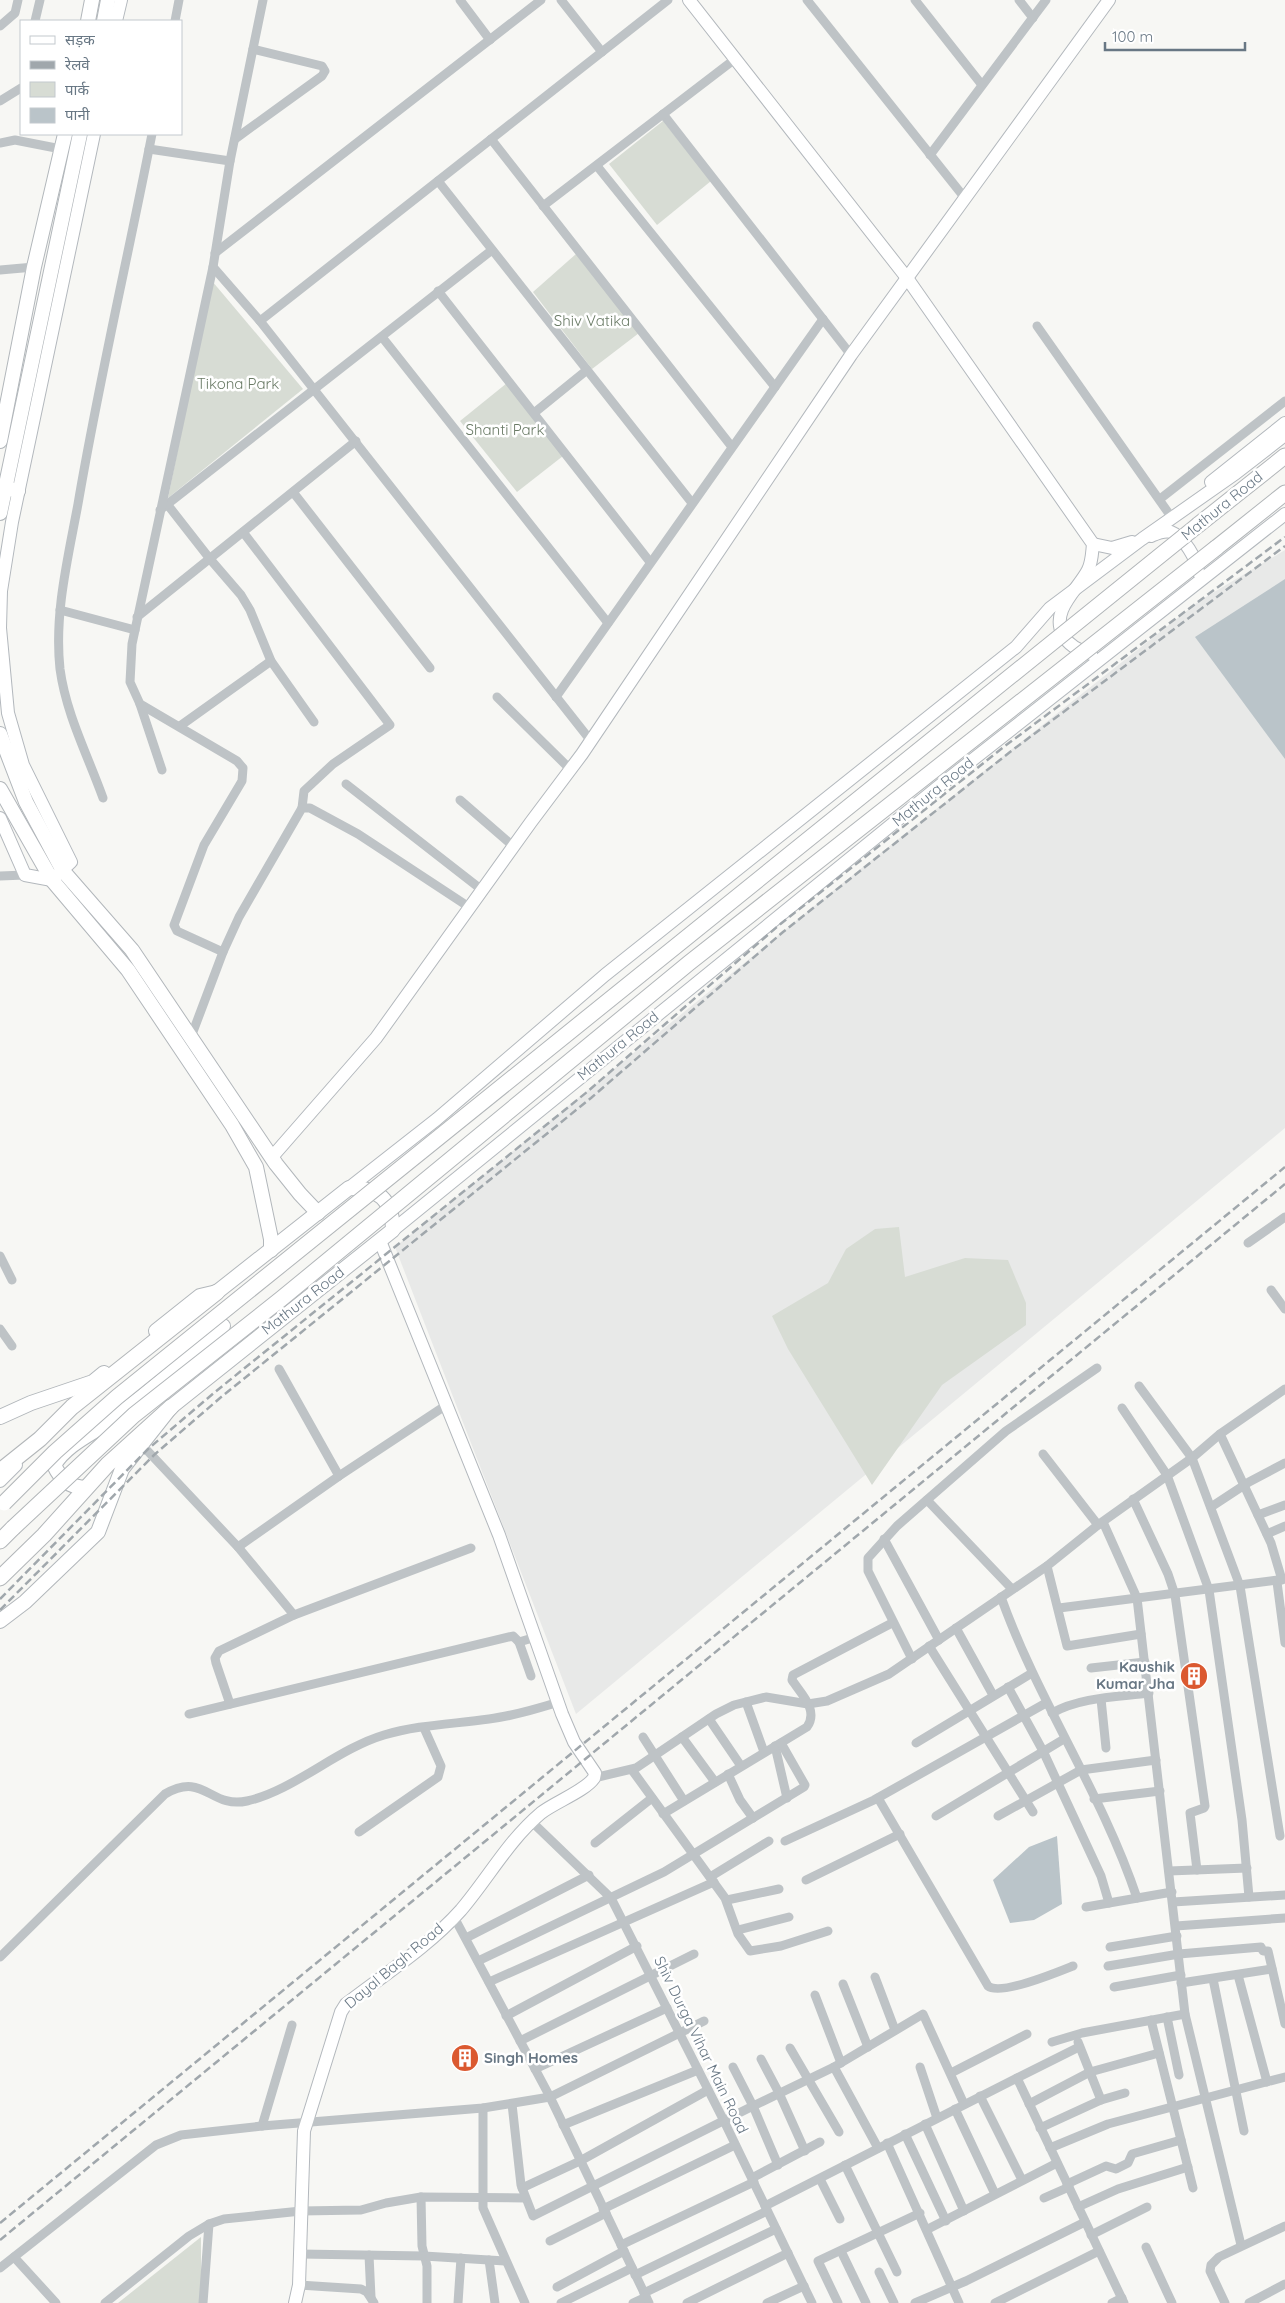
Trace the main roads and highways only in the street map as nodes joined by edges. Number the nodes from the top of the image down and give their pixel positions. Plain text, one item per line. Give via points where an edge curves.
1 (92, 0) edge
2 (108, 0) edge
3 (88, 20) edge
4 (104, 20) edge
5 (65, 135) edge
6 (80, 135) edge
7 (4, 400) edge
8 (0, 441) edge
9 (1285, 456) edge
10 (1285, 493) edge
11 (0, 514) edge
12 (0, 734) edge
13 (0, 788) edge
14 (318, 1213) junction
15 (270, 1250) junction
16 (212, 1296) junction
17 (223, 1326) junction
18 (249, 1344) junction
19 (171, 1407) junction
20 (0, 1417) edge
21 (0, 1471) edge
22 (86, 1488) junction
23 (0, 1507) edge
24 (0, 1541) edge
25 (0, 1578) edge
26 (0, 1621) edge

1 - 3 main road
2 - 4 main road
5 - 7 main road
6 - 11 main road via 12,489
7 - 8 main road
9 - 23 highway, Mathura Road, bridge via 117,1397
10 - 24 highway, Mathura Road, bridge via 689,963 281,1299 134,1415
12 - 14 main road via 26,802 63,871 132,950 272,1157
13 - 15 main road via 52,880 128,970 232,1125 256,1167 271,1239
14 - 15 main road, Mathura Road
14 - 18 main road, Mathura Road via 349,1188 366,1188 379,1194 388,1204 393,1230
15 - 16 main road, Mathura Road
16 - 17 main road
16 - 20 main road, Mathura Road via 200,1296 93,1382
16 - 21 highway via 72,1407 40,1439
17 - 18 main road
17 - 22 main road via 116,1417 61,1454 54,1465 59,1477 72,1487
18 - 19 main road, Mathura Road
19 - 22 highway
19 - 26 main road, Mathura Road via 122,1469 98,1532 26,1602
22 - 25 highway

